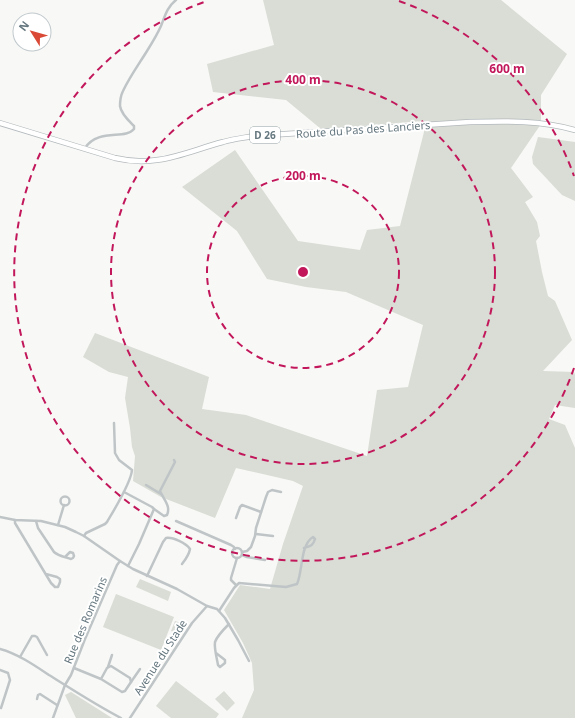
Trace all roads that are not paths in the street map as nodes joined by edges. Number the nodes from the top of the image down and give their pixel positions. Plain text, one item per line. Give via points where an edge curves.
1 (176, 0) edge
2 (0, 123) edge
3 (575, 130) edge
4 (85, 149) junction
5 (114, 424) dead end
6 (174, 460) dead end
7 (146, 485) dead end
8 (124, 492) junction
9 (281, 492) dead end
10 (162, 494) junction
11 (64, 505) dead end
12 (154, 509) junction
13 (261, 512) junction
14 (0, 517) edge
15 (236, 518) dead end
16 (15, 520) junction
17 (36, 521) junction
18 (176, 521) dead end
19 (58, 525) junction
20 (256, 534) junction
21 (84, 536) junction
22 (273, 536) dead end
23 (304, 548) junction
24 (235, 549) junction
25 (242, 554) junction
26 (65, 557) dead end
27 (237, 558) junction
28 (265, 560) dead end
29 (120, 561) junction
30 (182, 564) dead end
31 (128, 566) junction
32 (46, 574) junction
33 (147, 576) junction
34 (236, 585) junction
35 (207, 606) junction
36 (219, 611) junction
37 (229, 624) junction
38 (0, 649) edge
39 (216, 653) junction
40 (112, 655) dead end
41 (47, 656) dead end
42 (20, 657) junction
43 (249, 661) dead end
44 (108, 667) junction
45 (74, 668) junction
46 (140, 669) dead end
47 (0, 670) edge
48 (101, 678) junction
49 (131, 682) junction
50 (65, 685) junction
51 (37, 699) dead end
52 (57, 705) junction
53 (1, 708) edge
54 (53, 718) edge
55 (121, 718) edge
56 (130, 718) edge

1 - 4 street via 168,8 160,27 122,93 120,106 134,129 132,132 99,138 88,144
2 - 4 main road, Route du Pas des Lanciers / D 26
3 - 4 main road, Route du Pas des Lanciers / D 26 via 529,122 470,122 254,136 156,161 122,160
5 - 8 street via 115,453 119,460 132,470
6 - 10 street via 160,491
7 - 10 street
8 - 12 street
8 - 21 street via 107,522
9 - 13 street via 268,492
10 - 12 street via 167,504 167,514 164,516
11 - 19 street
12 - 31 street
13 - 15 street via 242,505
13 - 20 street
14 - 16 street
16 - 17 street
16 - 32 street
17 - 19 street
17 - 26 street via 54,552
18 - 24 street
19 - 21 street
20 - 22 street
20 - 25 street via 249,550
21 - 29 street
23 - 23 street via 314,544 313,537 310,538
23 - 34 street via 297,584 286,587 239,583
24 - 25 street via 239,548
24 - 27 street via 232,554
25 - 27 street
25 - 28 street via 247,558
27 - 34 street via 231,578
29 - 31 street
29 - 45 street, Rue des Romarins
30 - 33 street via 190,551 189,547 166,538
31 - 33 street
32 - 32 street via 60,579 58,587 51,583
33 - 35 street
34 - 36 street
35 - 36 street
35 - 56 street, Avenue du Stade via 192,623
36 - 37 street
37 - 39 street via 216,641
37 - 43 street
38 - 42 street
39 - 39 street via 225,660 220,667 218,665
40 - 44 street
41 - 42 street via 37,637 32,636
42 - 50 street
44 - 48 street
44 - 49 street via 113,667 130,678
45 - 48 street
45 - 50 street, Rue des Romarins
46 - 49 street
47 - 53 street via 8,674 10,680
48 - 49 street via 122,692
50 - 52 street, Rue des Romarins
50 - 55 street
51 - 52 street via 40,694
52 - 54 street, Rue des Romarins

